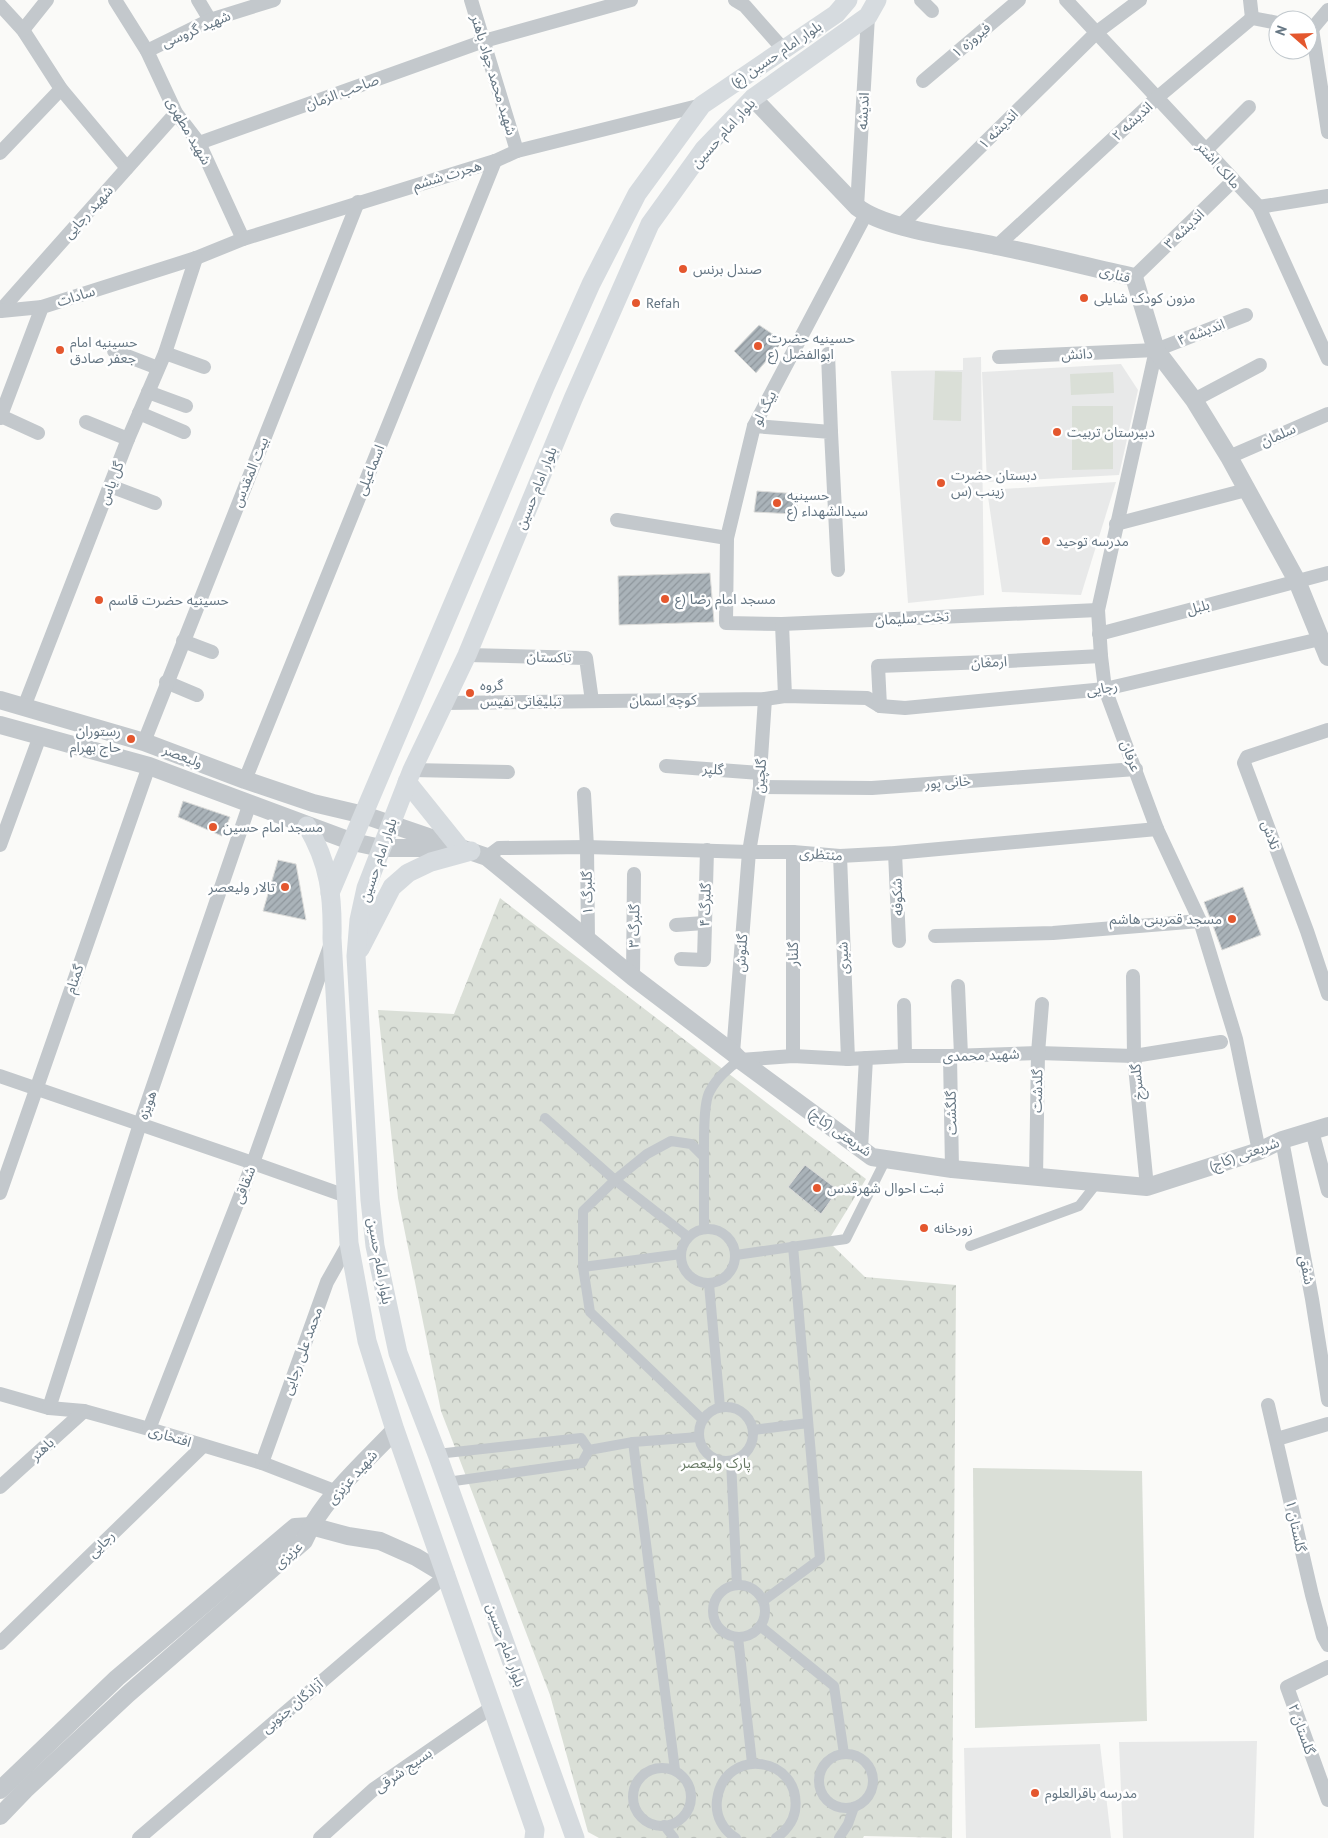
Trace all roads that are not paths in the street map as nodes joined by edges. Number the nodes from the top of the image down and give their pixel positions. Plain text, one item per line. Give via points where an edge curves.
1 (47, 0) edge
2 (115, 0) edge
3 (198, 0) edge
4 (274, 0) edge
5 (471, 0) edge
6 (631, 0) edge
7 (735, 0) edge
8 (848, 0) edge
9 (921, 0) edge
10 (1019, 0) edge
11 (1066, 0) edge
12 (1140, 0) edge
13 (1250, 0) edge
14 (0, 5) edge
15 (873, 8) edge
16 (1328, 10) edge
17 (932, 11) dead end
18 (1252, 18) junction
19 (210, 20) junction
20 (1318, 20) edge
21 (1268, 21) edge
22 (23, 30) junction
23 (1097, 32) junction
24 (484, 42) junction
25 (783, 49) junction
26 (147, 51) junction
27 (1316, 60) edge
28 (923, 81) dead end
29 (61, 89) junction
30 (1158, 97) junction
31 (753, 98) junction
32 (702, 105) junction
33 (1248, 107) dead end
34 (176, 113) junction
35 (1328, 132) edge
36 (199, 143) junction
37 (1206, 150) junction
38 (516, 151) junction
39 (0, 153) edge
40 (495, 161) junction
41 (127, 168) junction
42 (1234, 181) junction
43 (1328, 196) edge
44 (358, 202) junction
45 (1259, 207) junction
46 (862, 210) junction
47 (900, 226) junction
48 (243, 239) junction
49 (997, 246) junction
50 (196, 258) junction
51 (1134, 277) junction
52 (42, 307) junction
53 (0, 311) edge
54 (1246, 315) dead end
55 (1156, 350) junction
56 (114, 351) dead end
57 (164, 353) junction
58 (828, 354) dead end
59 (998, 357) dead end
60 (1328, 359) edge
61 (1260, 365) dead end
62 (204, 367) dead end
63 (158, 368) junction
64 (545, 387) junction
65 (148, 392) junction
66 (573, 399) junction
67 (1194, 400) junction
68 (186, 406) dead end
69 (140, 413) junction
70 (1328, 414) edge
71 (0, 417) edge
72 (86, 422) dead end
73 (754, 426) junction
74 (184, 432) dead end
75 (831, 432) junction
76 (38, 433) dead end
77 (128, 439) junction
78 (1229, 457) junction
79 (110, 486) junction
80 (1246, 490) junction
81 (155, 503) dead end
82 (617, 520) dead end
83 (1116, 524) junction
84 (728, 538) junction
85 (838, 570) dead end
86 (1328, 573) edge
87 (1298, 581) junction
88 (1098, 610) junction
89 (726, 623) joint
90 (782, 624) junction
91 (1099, 634) junction
92 (1320, 639) junction
93 (183, 641) junction
94 (212, 652) dead end
95 (467, 655) junction
96 (1101, 656) junction
97 (1328, 657) edge
98 (166, 682) junction
99 (1105, 689) junction
100 (197, 696) dead end
101 (786, 696) junction
102 (766, 698) junction
103 (0, 700) edge
104 (592, 701) junction
105 (444, 703) junction
106 (880, 706) junction
107 (24, 707) junction
108 (0, 725) edge
109 (1328, 730) edge
110 (40, 736) junction
111 (144, 742) junction
112 (149, 766) junction
113 (666, 766) dead end
114 (1136, 769) junction
115 (508, 772) dead end
116 (410, 776) junction
117 (245, 780) junction
118 (760, 780) junction
119 (584, 794) dead end
120 (313, 803) junction
121 (250, 804) junction
122 (364, 815) junction
123 (391, 823) junction
124 (307, 826) junction
125 (1157, 829) junction
126 (353, 842) junction
127 (0, 845) edge
128 (587, 847) junction
129 (381, 848) junction
130 (707, 850) junction
131 (473, 852) junction
132 (748, 852) junction
133 (793, 852) junction
134 (896, 853) junction
135 (840, 856) junction
136 (634, 874) dead end
137 (330, 893) junction
138 (1200, 921) junction
139 (704, 923) junction
140 (676, 925) dead end
141 (935, 936) dead end
142 (332, 938) junction
143 (588, 940) junction
144 (899, 941) dead end
145 (356, 956) junction
146 (681, 959) dead end
147 (1133, 976) dead end
148 (633, 977) junction
149 (958, 986) dead end
150 (1328, 994) edge
151 (1042, 1004) dead end
152 (904, 1005) dead end
153 (1221, 1042) dead end
154 (1038, 1053) junction
155 (736, 1056) junction
156 (793, 1056) junction
157 (905, 1056) junction
158 (955, 1056) junction
159 (1134, 1056) junction
160 (866, 1058) junction
161 (848, 1059) junction
162 (0, 1076) edge
163 (36, 1088) junction
164 (545, 1118) dead end
165 (140, 1124) junction
166 (1320, 1129) edge
167 (1282, 1140) junction
168 (861, 1149) junction
169 (1259, 1151) junction
170 (704, 1157) junction
171 (886, 1159) junction
172 (253, 1163) junction
173 (952, 1170) junction
174 (1036, 1178) junction
175 (615, 1180) junction
176 (1097, 1183) junction
177 (1148, 1187) junction
178 (1328, 1191) edge
179 (0, 1193) edge
180 (346, 1196) junction
181 (704, 1229) junction
182 (688, 1237) junction
183 (349, 1243) junction
184 (793, 1246) junction
185 (970, 1246) dead end
186 (681, 1254) junction
187 (736, 1255) junction
188 (584, 1267) junction
189 (709, 1284) junction
190 (2, 1397) edge
191 (1328, 1400) edge
192 (1268, 1405) dead end
193 (720, 1407) junction
194 (49, 1408) junction
195 (84, 1411) junction
196 (702, 1419) junction
197 (808, 1423) junction
198 (1328, 1424) edge
199 (149, 1429) junction
200 (395, 1430) junction
201 (753, 1430) junction
202 (699, 1437) junction
203 (1277, 1439) junction
204 (633, 1442) junction
205 (203, 1446) junction
206 (589, 1450) junction
207 (437, 1454) junction
208 (731, 1461) junction
209 (262, 1463) junction
210 (447, 1482) junction
211 (0, 1487) edge
212 (337, 1492) junction
213 (311, 1526) junction
214 (446, 1575) junction
215 (737, 1585) junction
216 (763, 1601) junction
217 (760, 1626) junction
218 (738, 1637) junction
219 (0, 1643) edge
220 (1328, 1646) edge
221 (1328, 1667) edge
222 (117, 1678) junction
223 (128, 1694) junction
224 (491, 1708) junction
225 (844, 1754) junction
226 (752, 1763) junction
227 (675, 1770) junction
228 (0, 1790) edge
229 (1328, 1800) edge
230 (854, 1808) junction
231 (0, 1816) edge
232 (664, 1826) junction
233 (139, 1838) edge
234 (320, 1838) edge
235 (534, 1838) edge
236 (575, 1838) edge
237 (674, 1838) edge
238 (736, 1838) edge
239 (776, 1838) edge
240 (839, 1838) edge

1 - 22 street
2 - 26 street, شهید مطهری
3 - 19 street
4 - 19 street, شهید گروسی
5 - 24 street, شهید محمد جواد باهنر
6 - 24 street, صاحب الزمان
7 - 25 street via 745,6
8 - 25 main road, بلوار امام حسین (ع) via 836,14
9 - 17 street
10 - 28 street, فیروزه ۱
11 - 23 street, مالک اشتر
12 - 23 street, اندیشه ۱
13 - 18 street
14 - 22 street
15 - 31 main road, بلوار امام حسین
15 - 46 street, اندیشه
16 - 20 street
18 - 21 street
18 - 30 street, اندیشه ۲
19 - 26 street, شهید گروسی
22 - 29 street
23 - 30 street, مالک اشتر
23 - 47 street, اندیشه ۱
24 - 36 street, صاحب الزمان
24 - 38 street, شهید محمد جواد باهنر
25 - 32 main road, بلوار امام حسین (ع)
26 - 34 street, شهید مطهری
27 - 35 street
29 - 39 street
29 - 41 street
30 - 37 street, مالک اشتر
30 - 49 street, اندیشه ۲
31 - 46 street, قناری
31 - 66 main road, بلوار امام حسین via 704,149 650,224
32 - 38 street, هجرت ششم
32 - 64 main road, بلوار امام حسین via 638,194 591,284
33 - 37 street
34 - 36 street, شهید مطهری
34 - 41 street, شهید رجایی
36 - 48 street, شهید مطهری
37 - 42 street, مالک اشتر
38 - 40 street, هجرت ششم
40 - 44 street, هجرت ششم
40 - 117 street, اسماعیلی
41 - 53 street, شهید رجایی
42 - 45 street, مالک اشتر
42 - 51 street, اندیشه ۳
43 - 45 street
44 - 48 street, هجرت ششم
44 - 93 street, بیت المقدس
45 - 60 street, مالک اشتر
46 - 47 street, قناری
46 - 73 street, بیگ لو
47 - 49 street, قناری
48 - 50 street, هجرت ششم
49 - 51 street, قناری
50 - 52 street, سادات
50 - 57 street, گل یاس
51 - 55 street, قناری
52 - 53 street
52 - 71 street, سادات
54 - 55 street, اندیشه ۴
55 - 59 street, دانش
55 - 67 street, قناری
55 - 83 street, عرفان
56 - 63 street
57 - 62 street
57 - 63 street, گل یاس
58 - 75 street
61 - 67 street
63 - 65 street, گل یاس
64 - 66 main road
64 - 122 main road, بلوار امام حسین
65 - 68 street
65 - 69 street, گل یاس
66 - 95 main road, بلوار امام حسین
67 - 78 street, قناری
69 - 74 street
69 - 77 street, گل یاس
70 - 78 street, سلمان
71 - 76 street
72 - 77 street
73 - 75 street
73 - 84 street, بیگ لو
75 - 85 street
77 - 79 street, گل یاس
78 - 80 street, قناری
79 - 81 street
79 - 107 street, گل یاس
80 - 83 street
80 - 87 street, قناری
82 - 84 street
83 - 88 street, عرفان
84 - 89 street, بیگ لو
86 - 87 street, بلبل
87 - 91 street, بلبل
87 - 92 street, قناری
88 - 90 street, تخت سلیمان
88 - 91 street, عرفان
89 - 90 street, تخت سلیمان
90 - 101 street
91 - 96 street, عرفان
92 - 97 street, قناری
92 - 99 street, رجایی
93 - 94 street
93 - 98 street, بیت المقدس
95 - 104 street, تاکستان via 586,658
95 - 105 main road, بلوار امام حسین
96 - 99 street, عرفان
96 - 106 street, ارمغان via 878,666
98 - 100 street
98 - 111 street, بیت المقدس
99 - 106 street, رجایی via 905,708
99 - 114 street, عرفان
101 - 102 street, کوچه اسمان
101 - 106 street, کوچه اسمان via 867,698
102 - 104 street, کوچه اسمان
102 - 118 street, گلچین
103 - 107 street, ولیعصر
104 - 105 street, کوچه اسمان
105 - 116 main road, بلوار امام حسین
107 - 111 street, ولیعصر
108 - 110 street, ولیعصر
109 - 150 street, تلاش via 1247,757 1244,763
110 - 112 street, ولیعصر
110 - 127 street
111 - 117 street, ولیعصر
112 - 121 street, ولیعصر
112 - 163 street, گمنام
113 - 118 street, گلپر
114 - 118 street, خانی پور via 872,788
114 - 125 street, عرفان
115 - 116 street
116 - 123 main road, بلوار امام حسین
116 - 131 main road
117 - 120 street, ولیعصر
118 - 132 street, گلچین
119 - 128 street, گلبرگ ۱
120 - 122 street, ولیعصر
120 - 124 street
121 - 124 street, ولیعصر
121 - 165 street, هویزه
122 - 123 street, ولیعصر
122 - 126 main road, بلوار امام حسین
123 - 129 main road, بلوار امام حسین
123 - 131 street, شریعتی (کاج)
124 - 126 street, ولیعصر
124 - 137 main road via 325,863
125 - 134 street, منتظری
125 - 138 street, عرفان
126 - 129 street, ولیعصر
126 - 137 main road, بلوار امام حسین
128 - 130 street, منتظری
128 - 131 street, منتظری via 500,848
128 - 143 street, گلبرگ ۱
129 - 131 street, ولیعصر
129 - 145 main road, بلوار امام حسین via 366,888
130 - 132 street, منتظری
130 - 139 street, گلبرگ ۴
131 - 143 street, شریعتی (کاج)
131 - 145 main road via 431,862 408,873 392,887
132 - 133 street, منتظری
132 - 155 street, گلنوش
133 - 135 street, منتظری
133 - 156 street, گلنار
134 - 135 street, منتظری
134 - 144 street, شکوفه
135 - 161 street, شیری
136 - 148 street, گلبرگ ۳
137 - 142 main road, بلوار امام حسین
138 - 141 street via 1053,933
138 - 169 street, عرفان via 1236,1039
139 - 140 street
139 - 146 street, گلبرگ ۴ via 704,960
142 - 172 street, شقاقی
142 - 180 main road, بلوار امام حسین
143 - 148 street, شریعتی (کاج)
145 - 207 main road, بلوار امام حسین via 374,1246 398,1353
147 - 159 street, گلسرخ
148 - 155 street, شریعتی (کاج)
149 - 158 street, گلگشت
151 - 154 street, گلدشت
152 - 157 street
153 - 159 street, شهید محمدی
154 - 158 street, شهید محمدی
154 - 159 street, شهید محمدی
154 - 174 street, گلدشت
155 - 156 street, شهید محمدی
155 - 168 street, شریعتی (کاج)
155 - 170 street via 709,1092 704,1122
156 - 161 street, شهید محمدی
157 - 158 street, شهید محمدی
157 - 160 street, شهید محمدی
158 - 173 street, گلگشت
159 - 177 street, گلسرخ
160 - 161 street, شهید محمدی
160 - 168 street
162 - 163 street
163 - 165 street
163 - 179 street, گمنام
164 - 175 street
165 - 172 street
165 - 194 street, هویزه
166 - 167 street, شریعتی (کاج)
166 - 178 street
167 - 169 street, شریعتی (کاج)
167 - 191 street, شفق
168 - 171 street, شریعتی (کاج) via 872,1157
169 - 177 street, شریعتی (کاج)
170 - 175 street via 691,1144 671,1141 647,1154
170 - 181 street
171 - 173 street, شریعتی (کاج)
171 - 184 street via 846,1239
172 - 180 street
172 - 199 street, شقاقی
173 - 174 street, شریعتی (کاج)
174 - 176 street, شریعتی (کاج)
175 - 182 street
175 - 188 street via 583,1211
176 - 177 street, شریعتی (کاج)
176 - 185 street via 1078,1206
180 - 183 main road, بلوار امام حسین
181 - 182 street
181 - 187 street via 714,1229 730,1238
182 - 186 street
183 - 200 main road, بلوار امام حسین via 367,1341
183 - 209 street, محمد علی رجایی via 327,1282
184 - 187 street
184 - 197 street
186 - 188 street
186 - 189 street via 686,1272 692,1278
187 - 189 street via 731,1272
188 - 196 street via 590,1312
189 - 193 street
190 - 194 street, افتخاری
192 - 203 street, گلستان ۱
193 - 196 street
193 - 201 street via 738,1409 745,1414
194 - 195 street, افتخاری
195 - 199 street, افتخاری
195 - 211 street, باهنر
196 - 202 street
197 - 201 street
197 - 216 street via 820,1559
198 - 203 street
199 - 205 street, افتخاری
200 - 212 street, شهید عزیزی
200 - 214 main road, بلوار امام حسین
201 - 208 street via 746,1453
202 - 204 street
202 - 208 street via 706,1453 722,1461
203 - 220 street, گلستان ۱ via 1312,1595
204 - 206 street
204 - 227 street
205 - 209 street, افتخاری
205 - 219 street, رجایی
206 - 207 street via 581,1438
206 - 210 street via 582,1463
207 - 210 main road, بلوار امام حسین
208 - 215 street
209 - 212 street, افتخاری
210 - 236 main road, بلوار امام حسین
212 - 213 street, شهید عزیزی
213 - 214 street via 380,1541
213 - 222 street, عزیزی via 295,1528
213 - 223 street, عزیزی via 304,1541
214 - 224 main road, بلوار امام حسین
214 - 233 street, آزادگان جنوبی
215 - 216 street via 753,1588
215 - 218 street via 721,1592 714,1607 714,1616 722,1630
216 - 217 street via 765,1610
217 - 218 street via 754,1632
217 - 225 street via 834,1686
218 - 226 street
221 - 229 street, گلستان ۲ via 1287,1687
222 - 223 street
222 - 228 street, عزیزی
223 - 231 street, عزیزی
224 - 234 street, بسیج شرقی via 374,1789
224 - 235 main road, بلوار امام حسین via 535,1830
225 - 230 street via 853,1754 868,1764 874,1780 869,1797
225 - 230 street via 835,1756 822,1768 819,1786 828,1802 836,1807
226 - 238 street via 730,1772 718,1792 718,1815 723,1826
226 - 239 street via 778,1769 794,1790 794,1816 788,1828
227 - 232 street via 688,1784 691,1803 681,1818
227 - 232 street via 656,1768 647,1772 635,1788 635,1806 640,1815 655,1825
230 - 240 street
232 - 237 street

